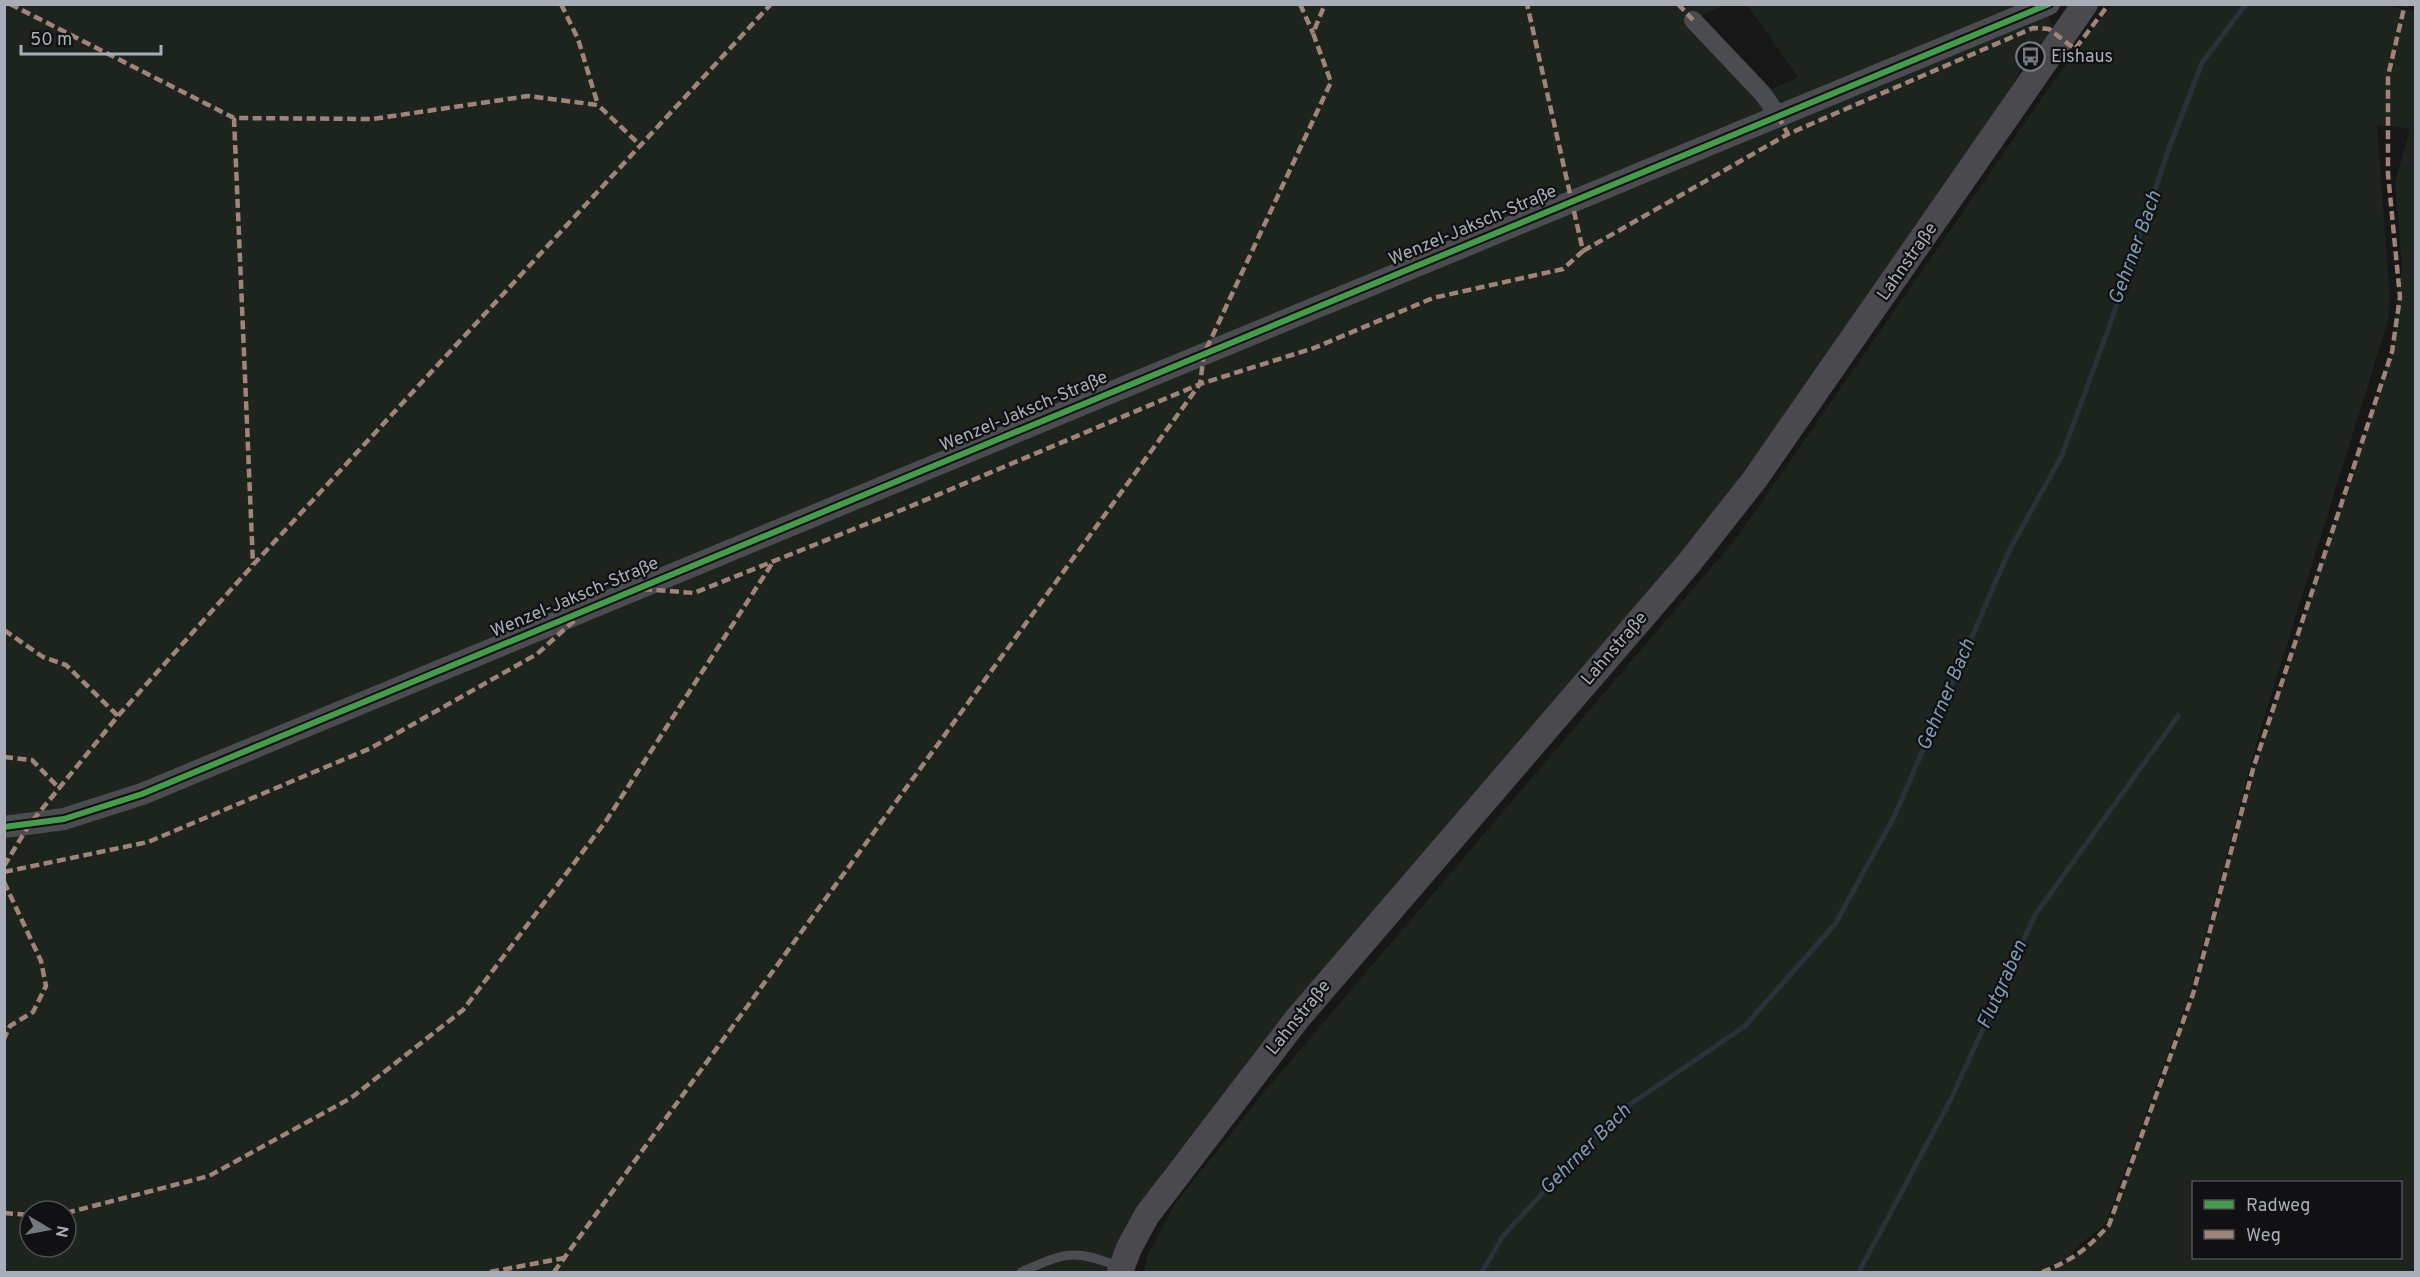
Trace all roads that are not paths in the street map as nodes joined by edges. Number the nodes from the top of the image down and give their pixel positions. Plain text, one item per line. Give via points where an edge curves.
1 (2049, 4) edge
2 (2085, 4) edge
3 (1694, 20) dead end
4 (1778, 116) junction
5 (4, 827) edge
6 (1121, 1270) edge
7 (1021, 1272) edge

1 - 4 street, Wenzel-Jaksch-Straße
2 - 6 main road, Lahnstraße via 1755,479 1689,562 1297,1019 1152,1207
3 - 4 street via 1763,93
4 - 5 street, Wenzel-Jaksch-Straße via 153,790 64,819
6 - 7 lane via 1096,1257 1065,1254

